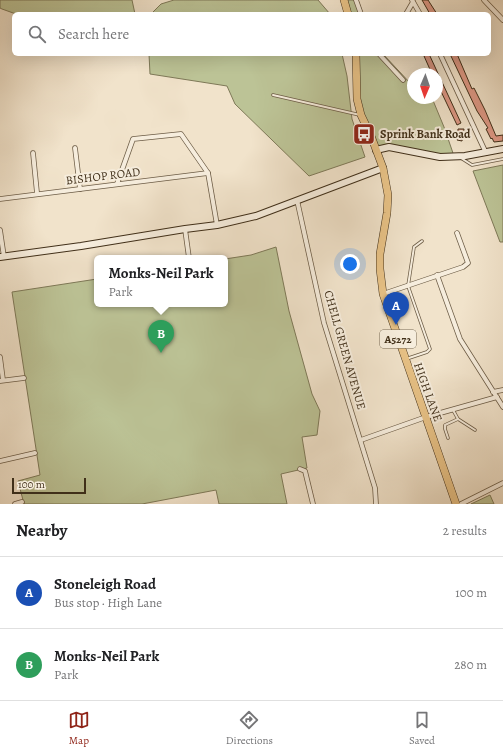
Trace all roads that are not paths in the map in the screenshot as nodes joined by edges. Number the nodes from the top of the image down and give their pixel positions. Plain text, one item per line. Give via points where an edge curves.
1 (344, 0) edge
2 (356, 0) edge
3 (484, 0) edge
4 (413, 1) edge
5 (347, 12) edge
6 (360, 12) edge
7 (407, 12) edge
8 (419, 12) edge
9 (503, 20) edge
10 (356, 56) edge
11 (382, 56) edge
12 (441, 56) edge
13 (403, 80) dead end
14 (273, 95) dead end
15 (361, 116) junction
16 (75, 148) dead end
17 (503, 149) edge
18 (376, 150) junction
19 (486, 152) junction
20 (33, 153) dead end
21 (459, 156) junction
22 (503, 159) edge
23 (383, 168) junction
24 (208, 173) junction
25 (117, 184) junction
26 (80, 189) junction
27 (37, 193) junction
28 (0, 198) edge
29 (297, 200) junction
30 (218, 225) junction
31 (185, 229) junction
32 (0, 230) edge
33 (457, 233) dead end
34 (422, 241) dead end
35 (189, 255) edge
36 (2, 257) edge
37 (437, 275) junction
38 (408, 286) junction
39 (383, 294) junction
40 (0, 357) edge
41 (405, 359) junction
42 (24, 378) dead end
43 (2, 380) edge
44 (503, 390) edge
45 (493, 392) junction
46 (497, 397) junction
47 (503, 407) edge
48 (454, 410) junction
49 (426, 417) junction
50 (458, 419) junction
51 (475, 430) dead end
52 (448, 438) dead end
53 (361, 440) junction
54 (35, 453) dead end
55 (0, 461) edge
56 (300, 468) dead end
57 (503, 483) edge
58 (22, 502) dead end
59 (15, 504) edge
60 (313, 504) edge
61 (376, 504) edge
62 (456, 504) edge
63 (461, 504) edge

1 - 5 main road
2 - 6 street
3 - 9 street
4 - 7 street
4 - 8 street
10 - 15 main road, HIGH LANE / A5272 via 357,99
11 - 13 street
12 - 19 street
14 - 15 lane
15 - 18 main road, HIGH LANE / A5272
16 - 26 street
17 - 19 street
18 - 21 street via 389,147 440,157
18 - 23 main road, HIGH LANE / A5272
19 - 21 street
20 - 27 street
21 - 22 lane via 472,165
23 - 29 street
23 - 39 main road, HIGH LANE / A5272 via 388,205 380,254
24 - 25 street, BISHOP ROAD
24 - 25 street via 181,134 133,139
24 - 30 street
25 - 26 street, BISHOP ROAD
26 - 27 street, BISHOP ROAD
27 - 28 street, BISHOP ROAD
29 - 30 street via 256,216
29 - 53 street, CHELL GREEN AVENUE via 324,324
30 - 31 street
31 - 35 street
31 - 36 street
32 - 36 street
33 - 37 street via 468,263
34 - 38 lane via 414,247
37 - 38 street
37 - 45 street via 460,339
38 - 39 street
38 - 41 lane via 430,349
39 - 41 main road, HIGH LANE / A5272
40 - 43 street
41 - 49 main road, HIGH LANE / A5272
42 - 43 street
44 - 45 street
45 - 46 street
46 - 47 street
46 - 48 street
48 - 49 street
48 - 50 lane
49 - 53 street
49 - 62 main road, HIGH LANE / A5272
50 - 51 lane
50 - 52 lane via 445,425
53 - 61 street, CHELL GREEN AVENUE via 375,488
54 - 55 street
56 - 60 street via 306,471
57 - 63 street
58 - 59 street

